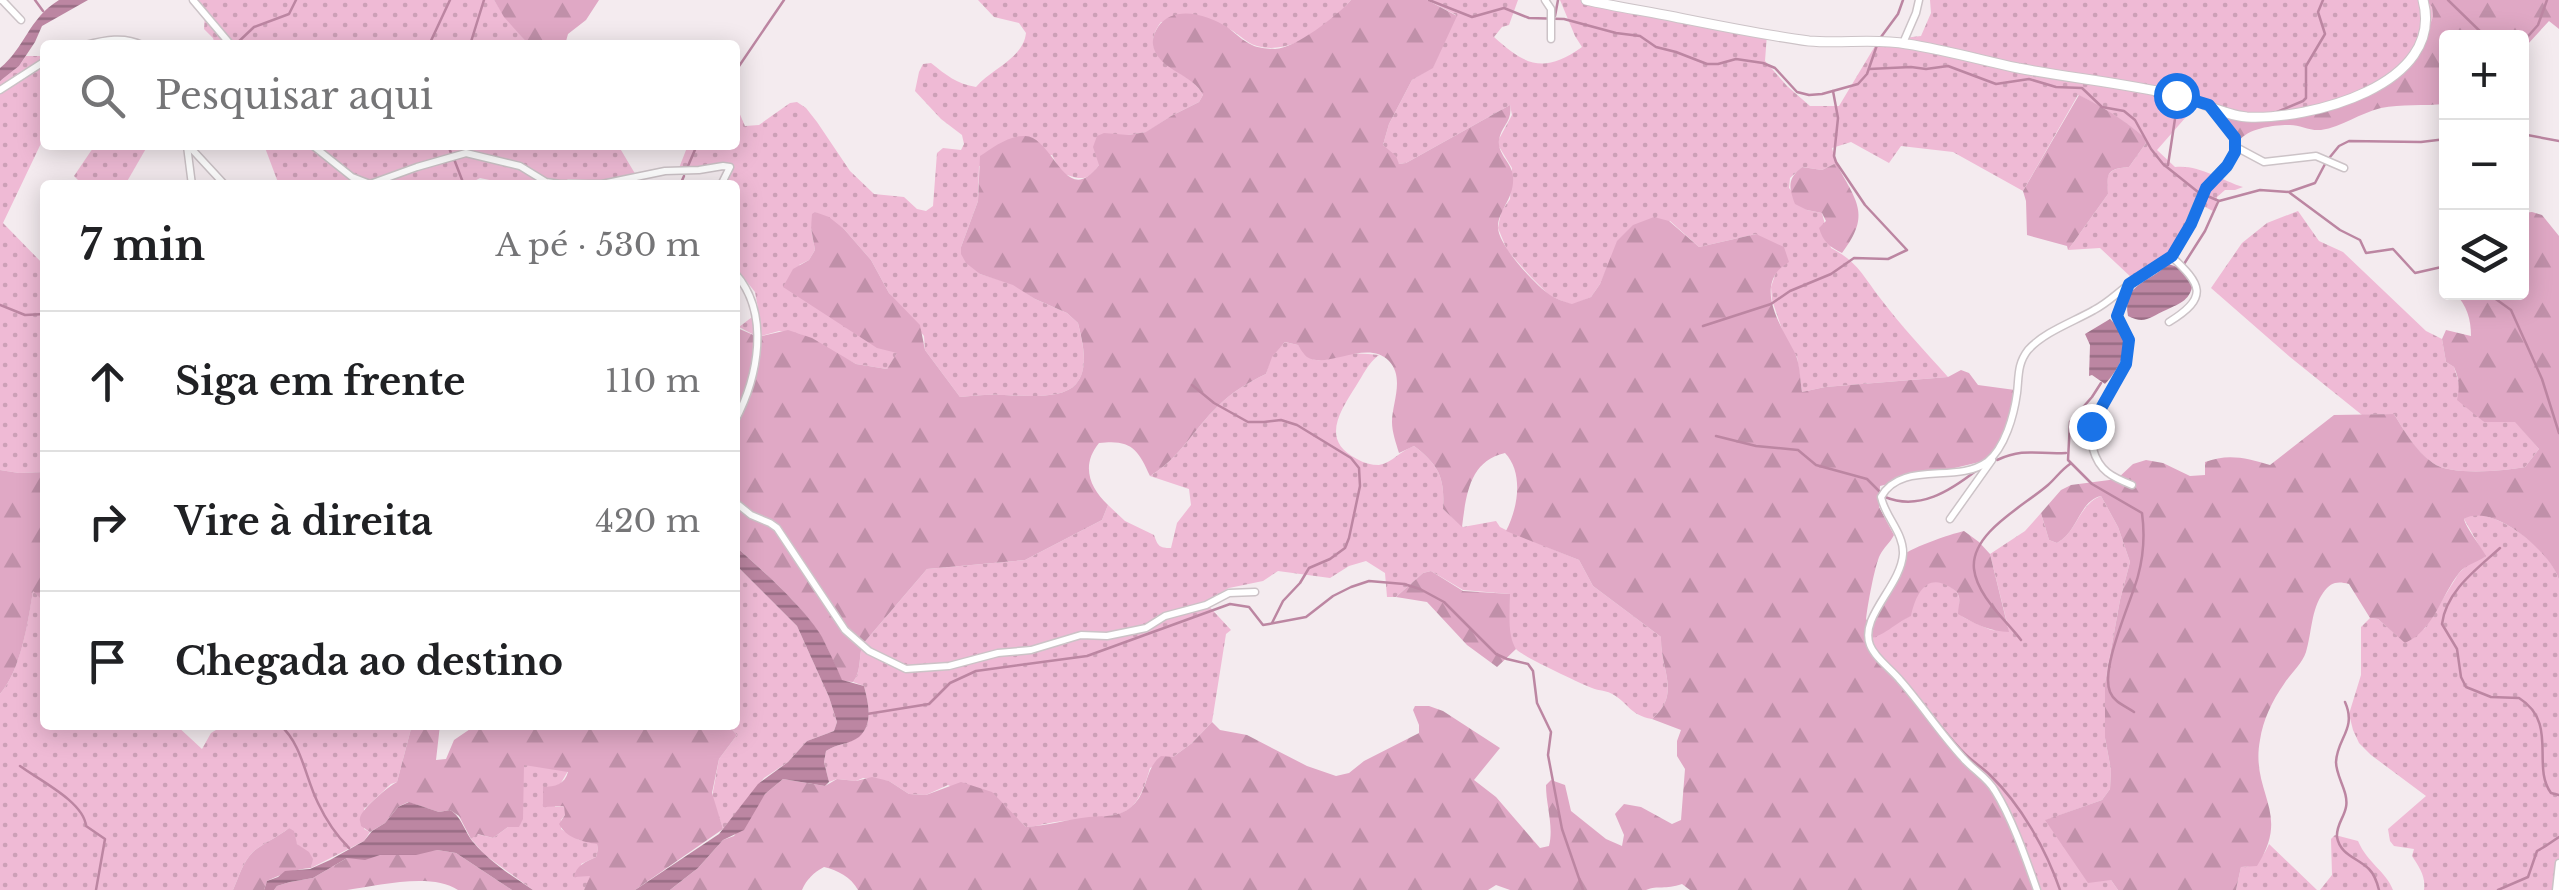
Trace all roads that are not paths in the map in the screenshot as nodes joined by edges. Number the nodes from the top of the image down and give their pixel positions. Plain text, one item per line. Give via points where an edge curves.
1 (2, 0) edge
2 (193, 0) edge
3 (1545, 0) edge
4 (1586, 0) edge
5 (1919, 0) edge
6 (2423, 0) edge
7 (21, 20) dead end
8 (1551, 39) dead end
9 (226, 40) edge
10 (1903, 43) junction
11 (40, 63) edge
12 (0, 90) edge
13 (2209, 105) junction
14 (2236, 148) junction
15 (188, 150) edge
16 (192, 150) edge
17 (318, 150) edge
18 (2344, 168) dead end
19 (191, 180) edge
20 (220, 180) edge
21 (360, 180) edge
22 (386, 180) edge
23 (543, 180) edge
24 (621, 180) edge
25 (724, 180) edge
26 (2172, 256) junction
27 (740, 281) edge
28 (2129, 284) junction
29 (2169, 322) dead end
30 (740, 410) edge
31 (1997, 450) junction
32 (2132, 485) dead end
33 (740, 506) edge
34 (1950, 519) dead end
35 (1255, 592) dead end
36 (2559, 864) edge
37 (2037, 890) edge
38 (2556, 890) edge

1 - 7 street
2 - 9 street
3 - 8 street
4 - 10 main road via 1805,40
5 - 10 street
6 - 13 main road via 2424,30 2412,59 2355,99 2252,117
10 - 13 main road
11 - 12 street
13 - 14 street
14 - 18 street via 2264,162 2316,156
14 - 26 street via 2200,197
15 - 19 street
16 - 20 street
17 - 21 street
22 - 23 street via 466,153 520,166
24 - 25 street via 730,167
26 - 28 street
26 - 29 street via 2198,289
27 - 30 street via 758,324 751,386
28 - 31 street via 2026,353 2012,418
28 - 32 street via 2117,316 2129,340 2126,364 2091,428 2106,474
31 - 34 street
31 - 37 street via 1975,468 1907,478 1883,493 1903,552 1868,636 1874,652 1996,791
33 - 35 street via 776,528 845,630 906,669 1146,628 1232,592
36 - 38 street

